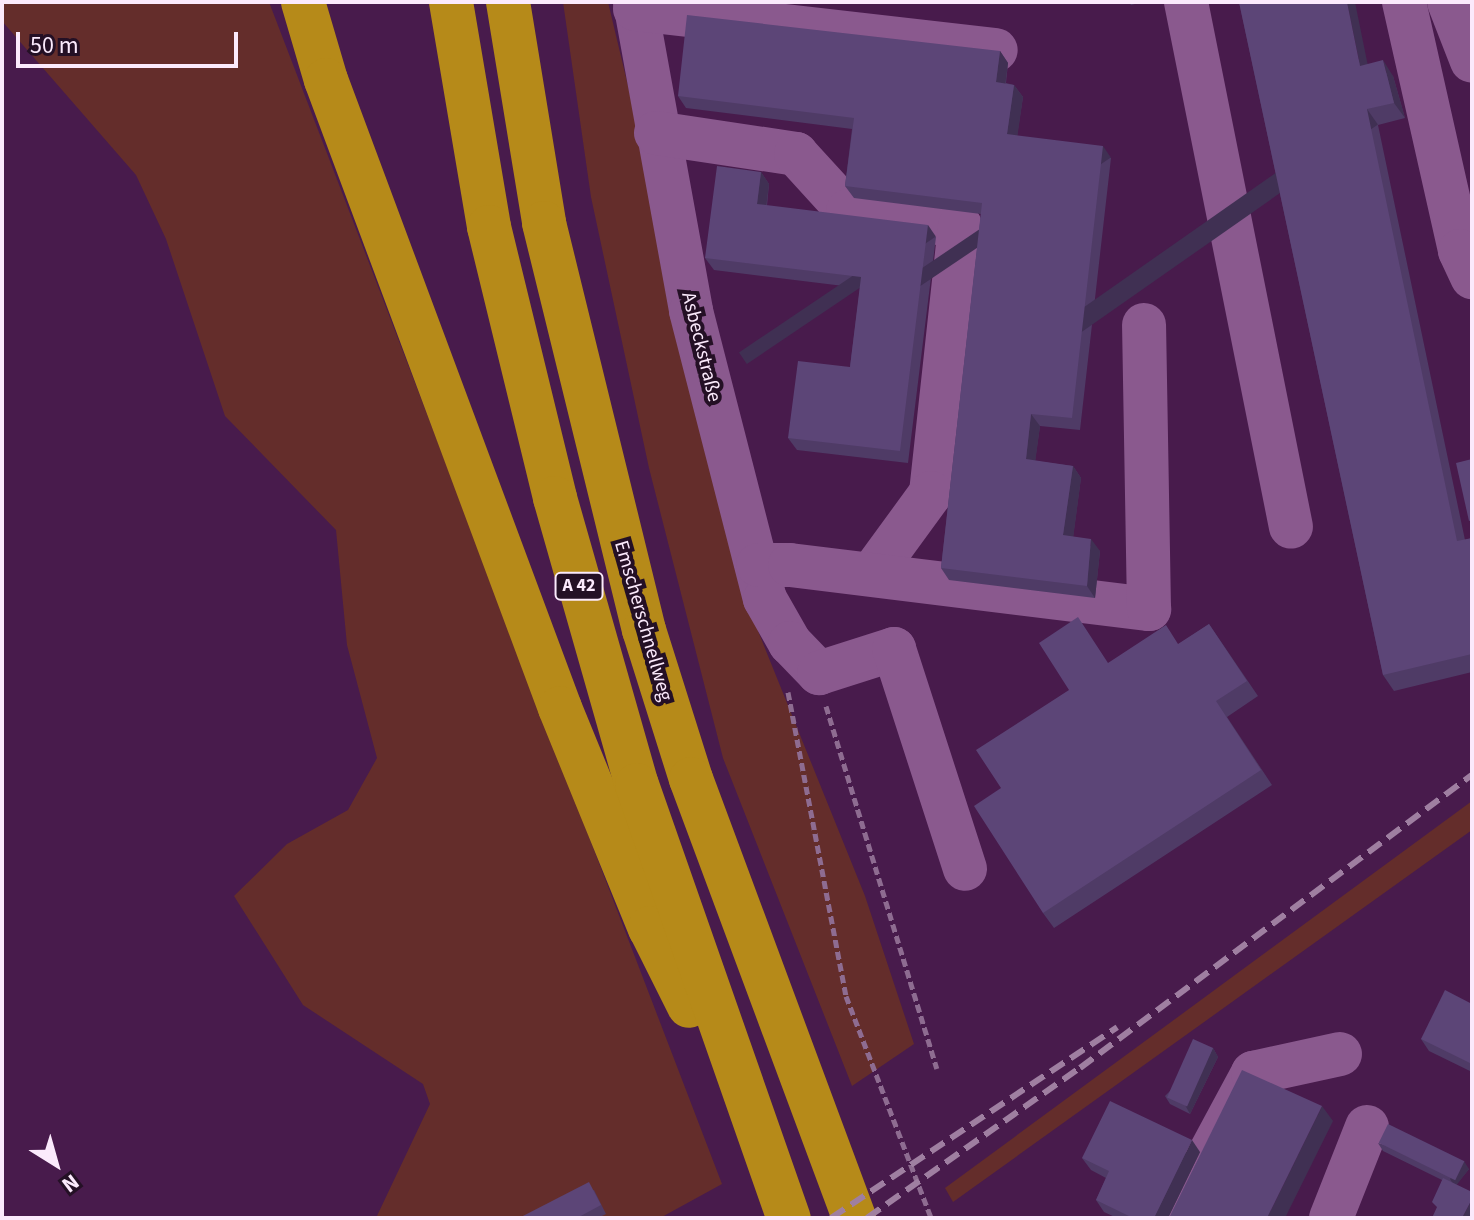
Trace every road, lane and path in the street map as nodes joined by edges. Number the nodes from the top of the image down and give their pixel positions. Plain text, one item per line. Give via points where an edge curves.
1 (303, 2) edge
2 (451, 2) edge
3 (508, 2) edge
4 (1186, 2) edge
5 (1404, 2) edge
6 (635, 6) edge
7 (1451, 7) edge
8 (996, 50) edge
9 (1472, 61) edge
10 (656, 133) junction
11 (1472, 277) edge
12 (1144, 325) dead end
13 (1291, 527) dead end
14 (758, 565) junction
15 (872, 574) junction
16 (804, 658) junction
17 (965, 869) dead end
18 (1340, 1054) dead end
19 (937, 1068) dead end
20 (1367, 1127) dead end
21 (764, 1154) junction
22 (789, 1218) edge
23 (854, 1218) edge
24 (931, 1218) edge
25 (1175, 1218) edge
26 (1331, 1218) edge

1 - 21 highway via 331,94 560,708 650,928
2 - 21 highway, A 42 via 489,227 555,498 637,785
3 - 23 highway, Emscherschnellweg / A 42 via 544,223 644,630 691,779
4 - 13 street
5 - 11 street via 1460,251
6 - 8 street
6 - 10 street, Asbeckstraße
7 - 9 street
10 - 14 street, Asbeckstraße via 691,311
10 - 15 street via 796,154 848,211 960,226 931,493
12 - 15 street via 1149,609
14 - 15 street
14 - 16 street, Asbeckstraße via 765,599
16 - 17 street via 894,649
16 - 19 path
16 - 24 path via 790,722 846,996
18 - 25 street via 1253,1073
20 - 26 street
21 - 22 highway, A 42

